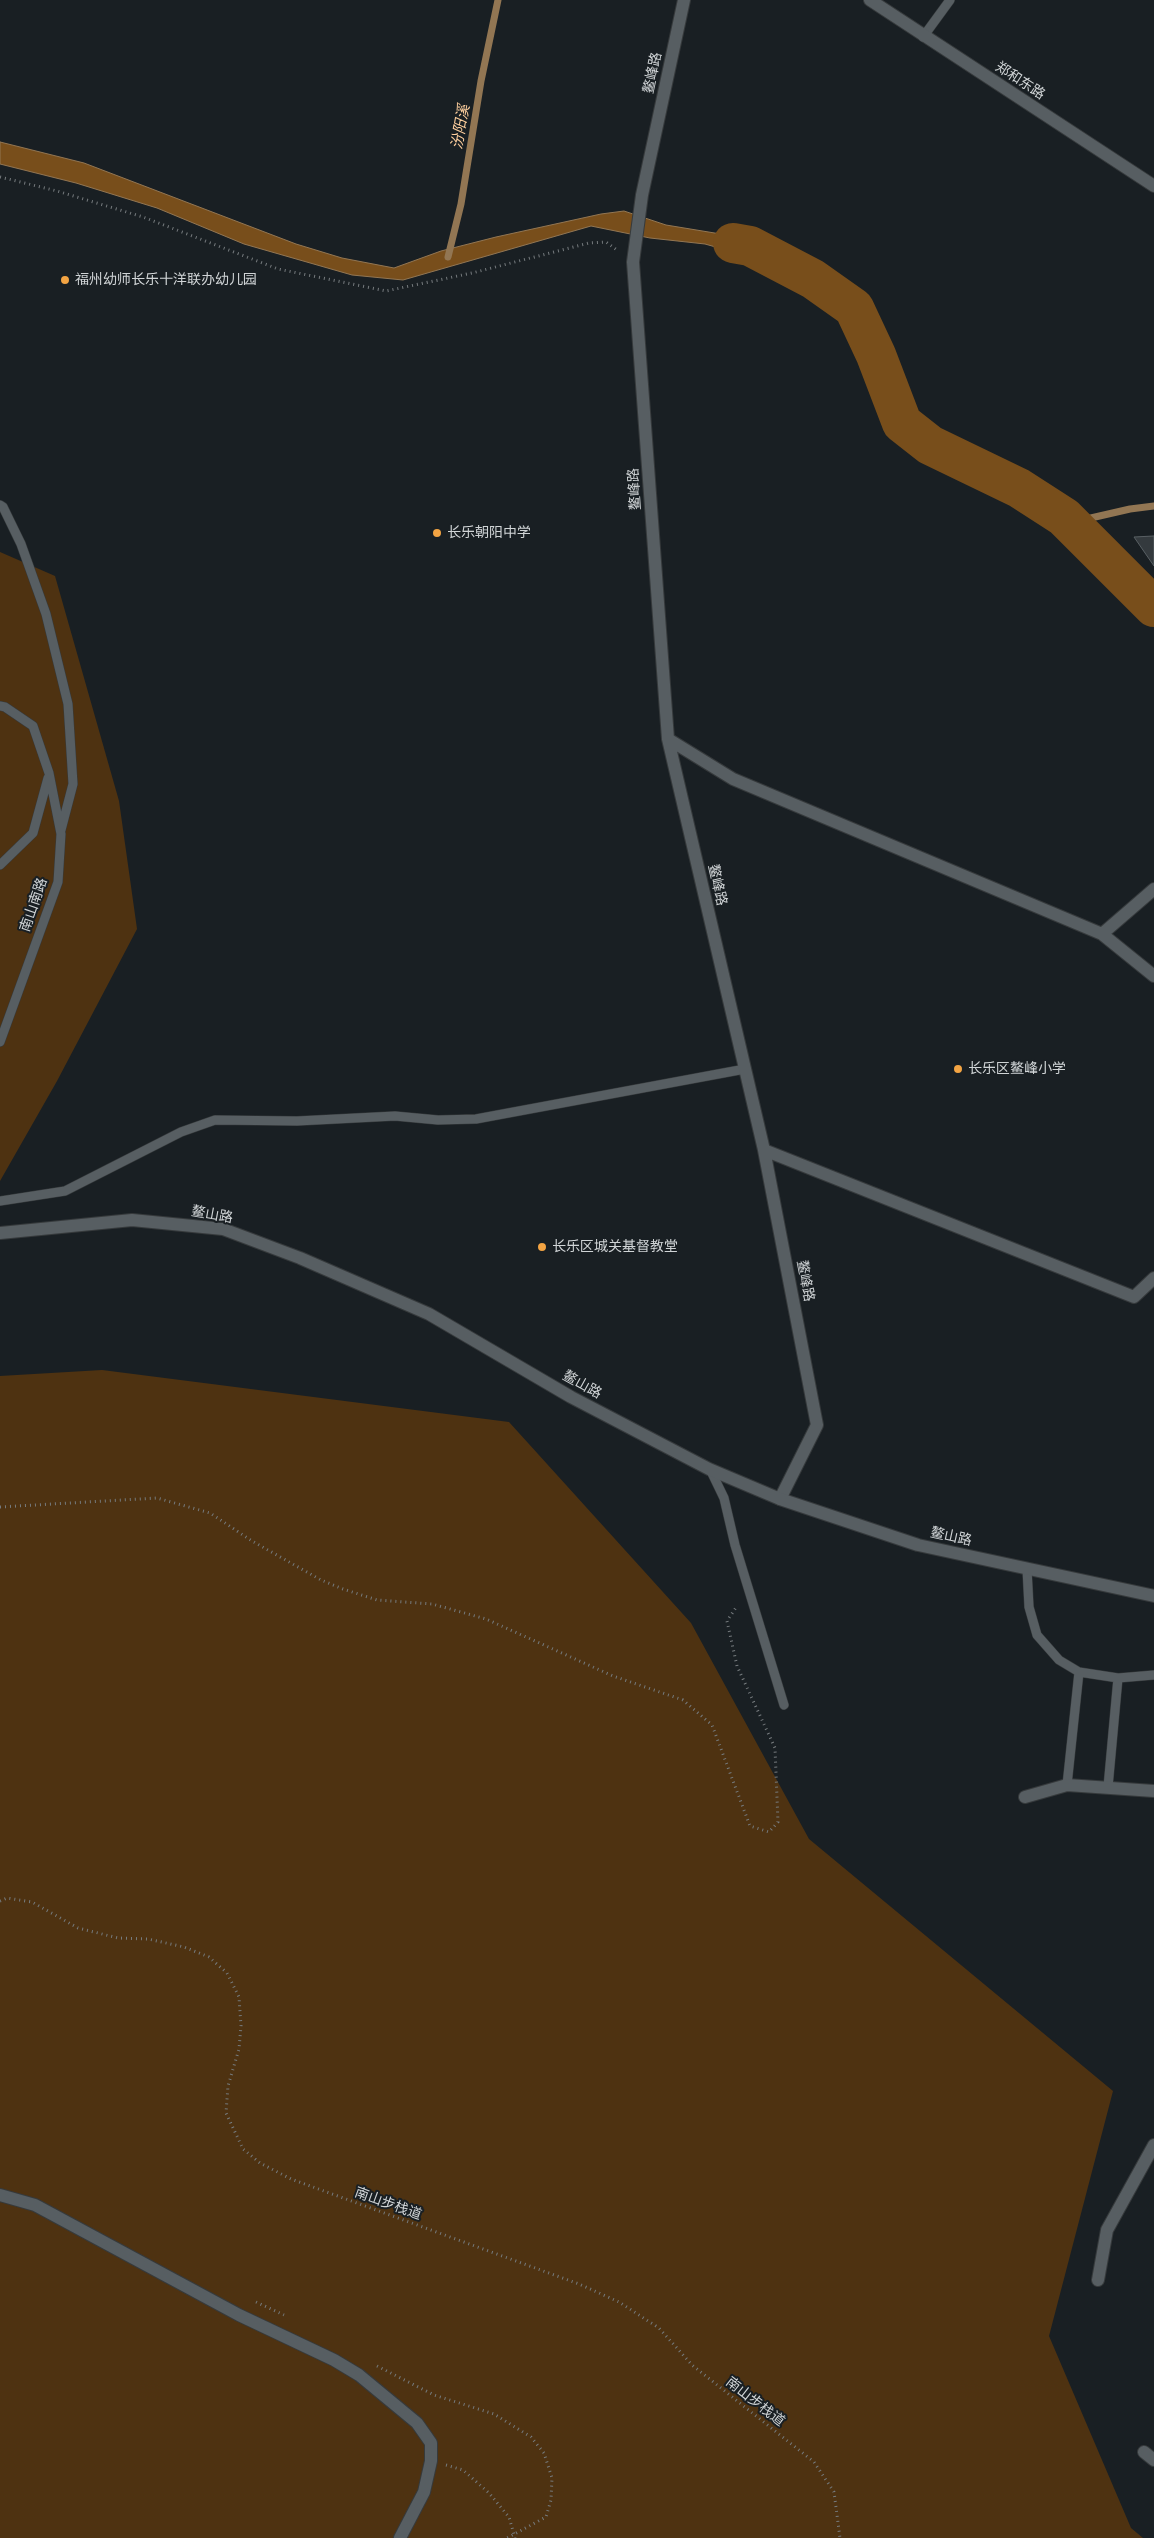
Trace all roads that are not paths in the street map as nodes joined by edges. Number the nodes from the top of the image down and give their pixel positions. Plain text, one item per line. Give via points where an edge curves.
1 (684, 0) edge
2 (870, 0) edge
3 (950, 0) edge
4 (924, 37) junction
5 (1154, 186) edge
6 (0, 505) edge
7 (0, 706) edge
8 (668, 739) junction
9 (49, 773) junction
10 (60, 834) junction
11 (0, 864) edge
12 (1154, 889) edge
13 (1102, 934) junction
14 (1154, 976) edge
15 (0, 1042) edge
16 (745, 1069) junction
17 (764, 1150) junction
18 (0, 1201) edge
19 (0, 1232) edge
20 (1154, 1278) edge
21 (710, 1469) junction
22 (780, 1499) junction
23 (1027, 1569) junction
24 (1154, 1596) edge
25 (1078, 1672) junction
26 (1154, 1675) edge
27 (1118, 1678) junction
28 (784, 1705) dead end
29 (1067, 1785) junction
30 (1108, 1788) junction
31 (1154, 1791) edge
32 (1025, 1797) dead end
33 (1154, 2145) edge
34 (0, 2194) edge
35 (1098, 2280) dead end
36 (400, 2538) edge

1 - 8 street, 鳌峰路 via 640,210 634,257
2 - 4 street, 郑和东路
3 - 4 lane
4 - 5 street, 郑和东路
6 - 10 lane via 21,544 46,614 68,704 73,784
7 - 9 lane, 南山南路 via 33,726
8 - 13 street via 733,779
8 - 16 street, 鳌峰路
9 - 10 lane, 南山南路
9 - 11 lane via 33,833
10 - 15 lane, 南山南路 via 58,882
12 - 13 street
13 - 14 street
16 - 17 street, 鳌峰路
16 - 18 lane via 476,1119 395,1116 297,1121 215,1120 181,1132 65,1191
17 - 20 street via 1134,1297
17 - 22 street, 鳌峰路 via 817,1425
19 - 21 street, 鳌山路 via 132,1220 223,1229 300,1258 429,1314 571,1396
21 - 22 street, 鳌山路
21 - 28 lane via 724,1498
22 - 23 street, 鳌山路 via 918,1545
23 - 24 street, 鳌山路
23 - 25 lane via 1029,1607 1037,1635 1059,1660
25 - 27 lane
25 - 29 lane
26 - 27 lane
27 - 30 lane
29 - 30 street
29 - 32 street
30 - 31 street
33 - 35 street via 1108,2230
34 - 36 street via 35,2204 239,2315 334,2360 359,2375 417,2423 431,2443 431,2461 424,2492

